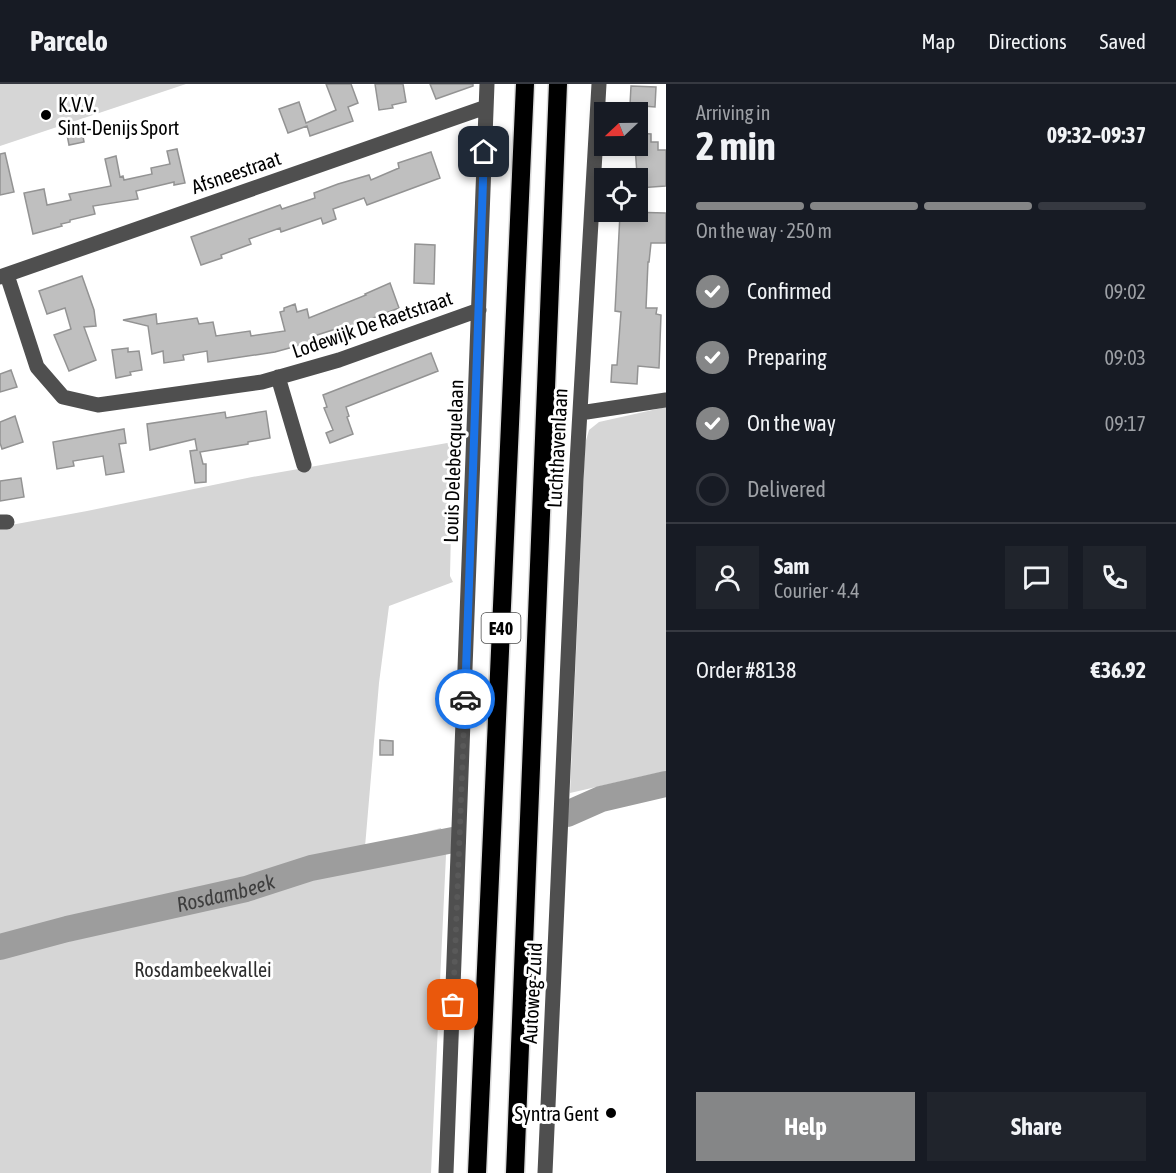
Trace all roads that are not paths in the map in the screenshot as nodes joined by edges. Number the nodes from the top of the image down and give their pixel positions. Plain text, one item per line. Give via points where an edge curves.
1 (486, 84) edge
2 (525, 84) edge
3 (558, 84) edge
4 (599, 84) edge
5 (486, 107) junction
6 (3, 276) edge
7 (479, 310) junction
8 (278, 377) junction
9 (666, 400) edge
10 (580, 413) junction
11 (304, 465) dead end
12 (561, 815) joint
13 (446, 1173) edge
14 (477, 1173) edge
15 (515, 1173) edge
16 (544, 1173) edge

1 - 5 street, Louis Delebecquelaan
2 - 14 highway, E40
3 - 15 highway, E40
4 - 10 street, Luchthavenlaan
5 - 6 street, Afsneestraat
5 - 7 street, Louis Delebecquelaan
6 - 8 street, Lodewijk De Raetstraat via 37,368 63,397 98,405
7 - 8 street, Lodewijk De Raetstraat via 339,360
7 - 13 street, Louis Delebecquelaan
8 - 11 street, Lodewijk De Raetstraat
9 - 10 street
10 - 12 street, Luchthavenlaan
12 - 16 street, Autoweg-Zuid

